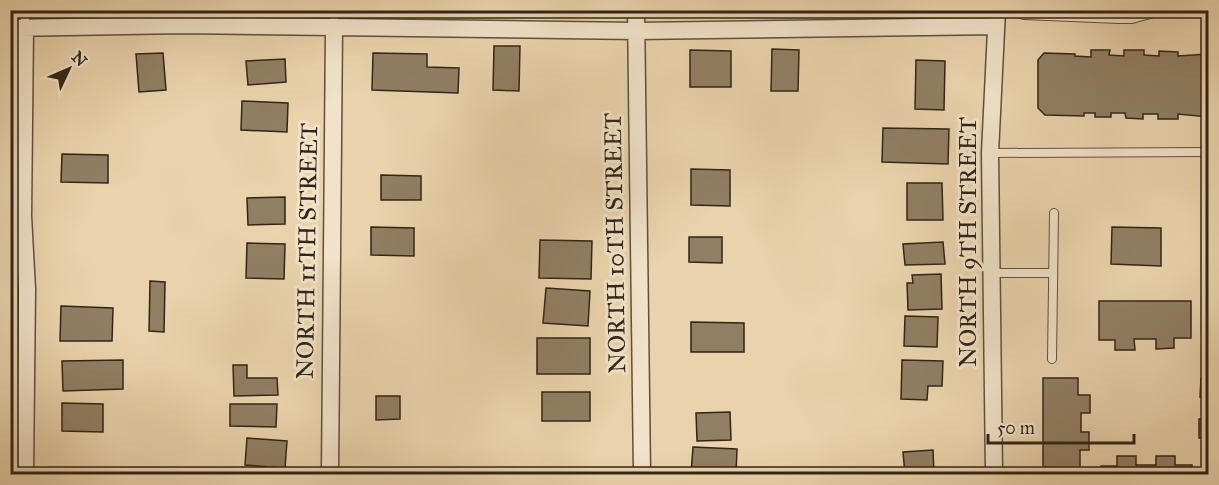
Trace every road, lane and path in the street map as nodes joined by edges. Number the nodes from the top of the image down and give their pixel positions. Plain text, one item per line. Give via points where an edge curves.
1 (25, 10) edge
2 (334, 10) edge
3 (636, 10) edge
4 (1005, 10) edge
5 (1165, 10) edge
6 (183, 18) edge
7 (996, 18) edge
8 (334, 28) junction
9 (18, 29) edge
10 (636, 31) junction
11 (1209, 152) edge
12 (990, 153) junction
13 (1054, 213) dead end
14 (990, 273) junction
15 (1053, 273) junction
16 (1052, 359) dead end
17 (25, 474) edge
18 (330, 474) edge
19 (642, 474) edge
20 (994, 474) edge

1 - 9 lane
2 - 8 lane
3 - 10 street, NORTH 10TH STREET
4 - 5 lane via 1024,15 1119,19
6 - 8 street
6 - 9 street
7 - 10 street
7 - 12 street, NORTH 9TH STREET
8 - 10 street
8 - 18 street, NORTH 11TH STREET
9 - 17 street via 27,289
10 - 19 street, NORTH 10TH STREET
11 - 12 lane
12 - 14 street, NORTH 9TH STREET
13 - 15 lane
14 - 15 lane
14 - 20 street, NORTH 9TH STREET
15 - 16 lane

